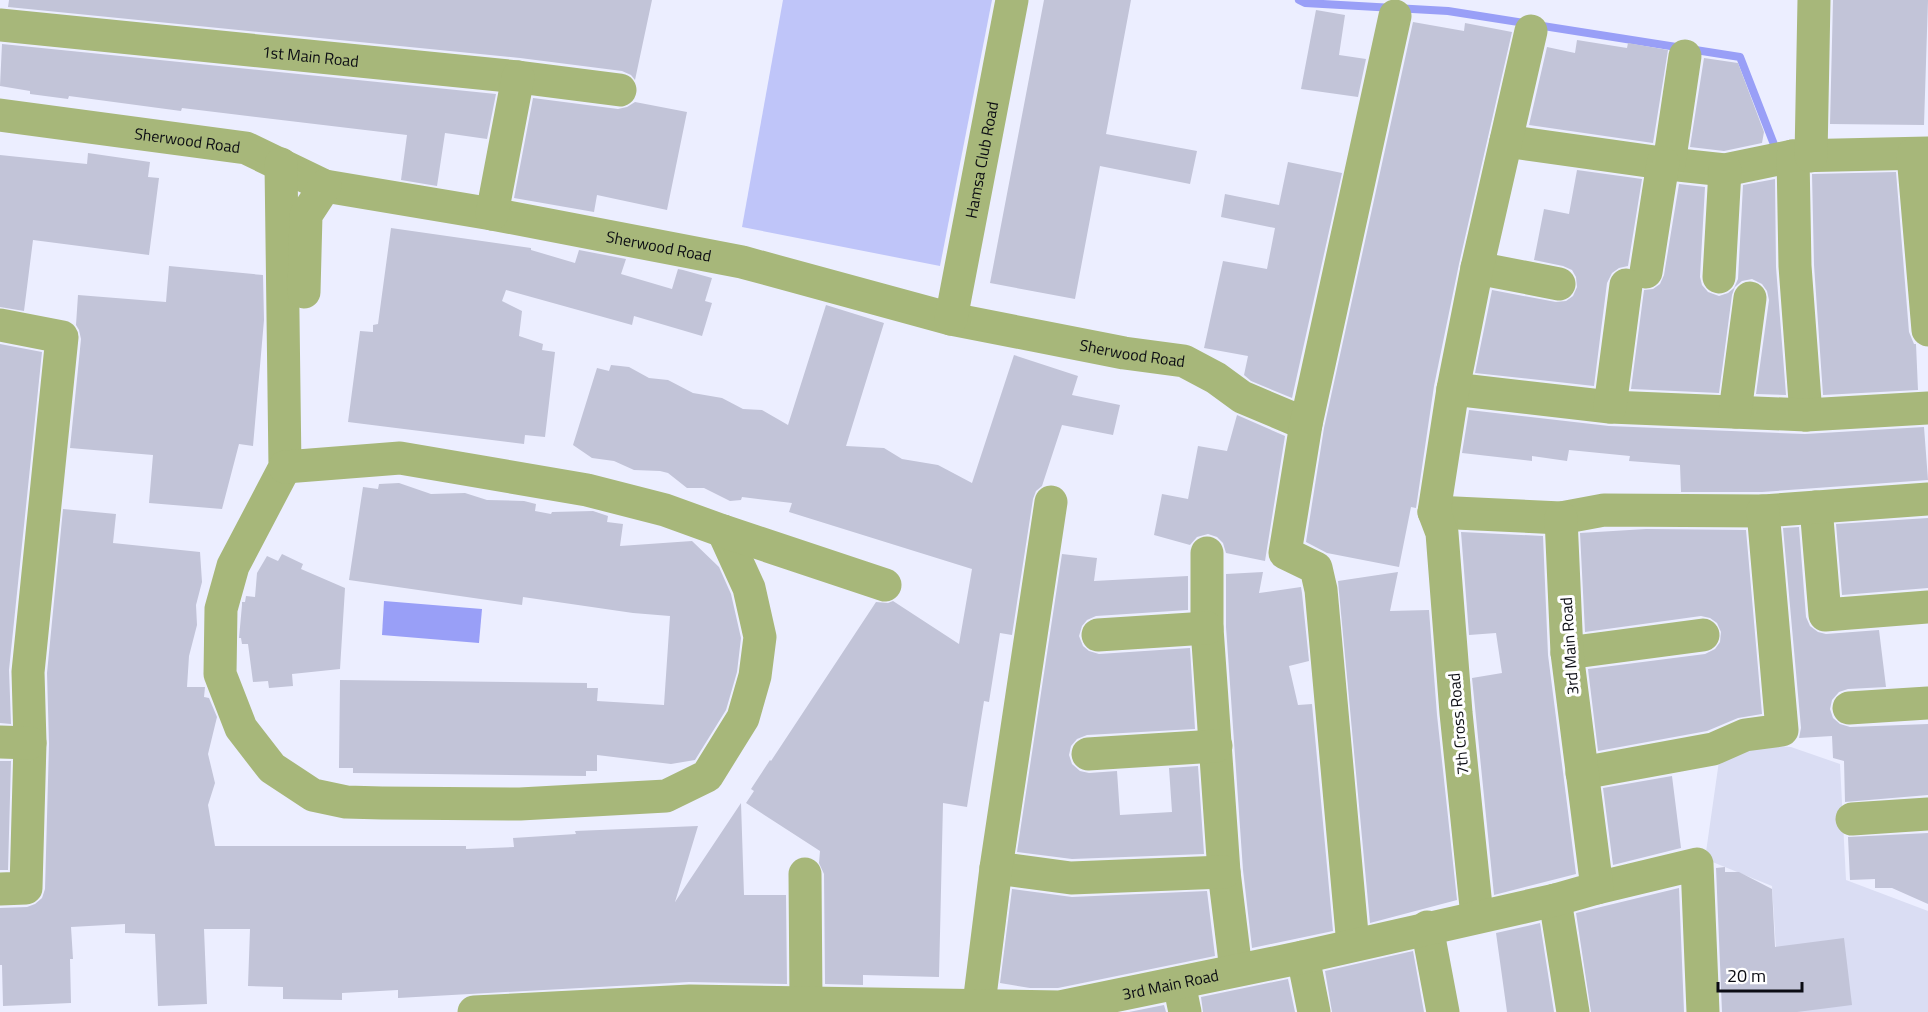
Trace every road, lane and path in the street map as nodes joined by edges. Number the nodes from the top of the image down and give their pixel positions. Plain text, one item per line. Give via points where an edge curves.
1 (1012, 0) edge
2 (1814, 0) edge
3 (1395, 16) dead end
4 (0, 25) edge
5 (1531, 31) dead end
6 (1685, 56) dead end
7 (518, 77) junction
8 (620, 90) dead end
9 (0, 115) edge
10 (1506, 141) junction
11 (1920, 154) edge
12 (1802, 156) junction
13 (281, 164) junction
14 (1666, 164) junction
15 (1725, 170) junction
16 (325, 186) junction
17 (492, 214) junction
18 (1477, 268) junction
19 (1719, 277) dead end
20 (1559, 284) dead end
21 (1750, 298) dead end
22 (951, 319) junction
23 (0, 325) edge
24 (1928, 330) edge
25 (1453, 389) junction
26 (1611, 406) junction
27 (1928, 408) edge
28 (1735, 412) junction
29 (1806, 415) junction
30 (1306, 424) junction
31 (294, 466) junction
32 (1928, 499) edge
33 (1051, 502) dead end
34 (1816, 507) junction
35 (1763, 511) junction
36 (1561, 518) junction
37 (1438, 522) junction
38 (723, 531) junction
39 (1207, 553) dead end
40 (885, 585) dead end
41 (1928, 607) edge
42 (1207, 628) junction
43 (1098, 635) dead end
44 (1703, 635) dead end
45 (1567, 653) junction
46 (1928, 703) edge
47 (1849, 708) dead end
48 (15, 742) edge
49 (1216, 746) junction
50 (1088, 754) dead end
51 (1582, 773) junction
52 (1928, 814) edge
53 (1852, 819) dead end
54 (996, 868) junction
55 (1224, 872) junction
56 (805, 874) dead end
57 (1597, 888) junction
58 (0, 889) edge
59 (1555, 900) junction
60 (1477, 916) junction
61 (1427, 927) junction
62 (1353, 945) junction
63 (1303, 957) junction
64 (1236, 970) junction
65 (1182, 998) edge
66 (806, 1002) junction
67 (979, 1004) junction
68 (1060, 1009) edge
69 (474, 1012) edge
70 (1314, 1012) edge
71 (1443, 1012) edge
72 (1573, 1012) edge
73 (1703, 1012) edge

1 - 22 street, Hamsa Club Road
2 - 12 street
3 - 30 street
4 - 7 street, 1st Main Road
5 - 10 street, 7th Cross Road
6 - 14 street
7 - 8 street, 1st Main Road
7 - 17 street
9 - 13 street, Sherwood Road via 246,148
10 - 14 street
10 - 18 street, 7th Cross Road
11 - 12 street
11 - 24 street
12 - 15 street
12 - 29 street via 1795,266
13 - 16 street, Sherwood Road
13 - 31 street
14 - 15 street
14 - 26 street via 1636,279
15 - 19 street
16 - 17 street, Sherwood Road
16 - 31 street via 306,215 302,398
17 - 22 street, Sherwood Road via 742,262
18 - 20 street
18 - 25 street, 7th Cross Road
21 - 28 street
22 - 30 street, Sherwood Road via 1184,361 1242,397
23 - 48 street via 62,337 28,672
25 - 26 street
25 - 37 street, 7th Cross Road
26 - 28 street
27 - 29 street
28 - 29 street
30 - 62 street via 1285,553 1316,568 1321,590
31 - 38 street via 400,458 587,490 665,510
31 - 38 street via 233,566 221,609 220,674 241,728 272,768 314,795 346,802 520,804 666,796 707,776 743,718 755,676 759,637 749,588
32 - 34 street
33 - 54 street
34 - 35 street
34 - 41 street via 1825,615
35 - 36 street via 1604,510
35 - 51 street via 1782,730 1745,735 1713,750
36 - 37 street
36 - 45 street, 3rd Main Road
37 - 60 street, 7th Cross Road
38 - 40 street
39 - 42 street
42 - 43 street
42 - 49 street
44 - 45 street
45 - 51 street, 3rd Main Road
46 - 47 street
48 - 58 street via 26,888
49 - 50 street
49 - 55 street
51 - 57 street, 3rd Main Road
52 - 53 street
54 - 55 street via 1071,878
54 - 67 street
55 - 64 street
56 - 66 street
57 - 59 street, 3rd Main Road
57 - 73 street via 1697,864
59 - 60 street, 3rd Main Road
59 - 72 street
60 - 61 street, 3rd Main Road
61 - 62 street, 3rd Main Road
61 - 71 street
62 - 63 street, 3rd Main Road
63 - 64 street, 3rd Main Road
63 - 70 street
64 - 65 street, 3rd Main Road
65 - 68 street, 3rd Main Road
66 - 67 street, 3rd Main Road
66 - 69 street, 3rd Main Road via 690,1001
67 - 68 street, 3rd Main Road

